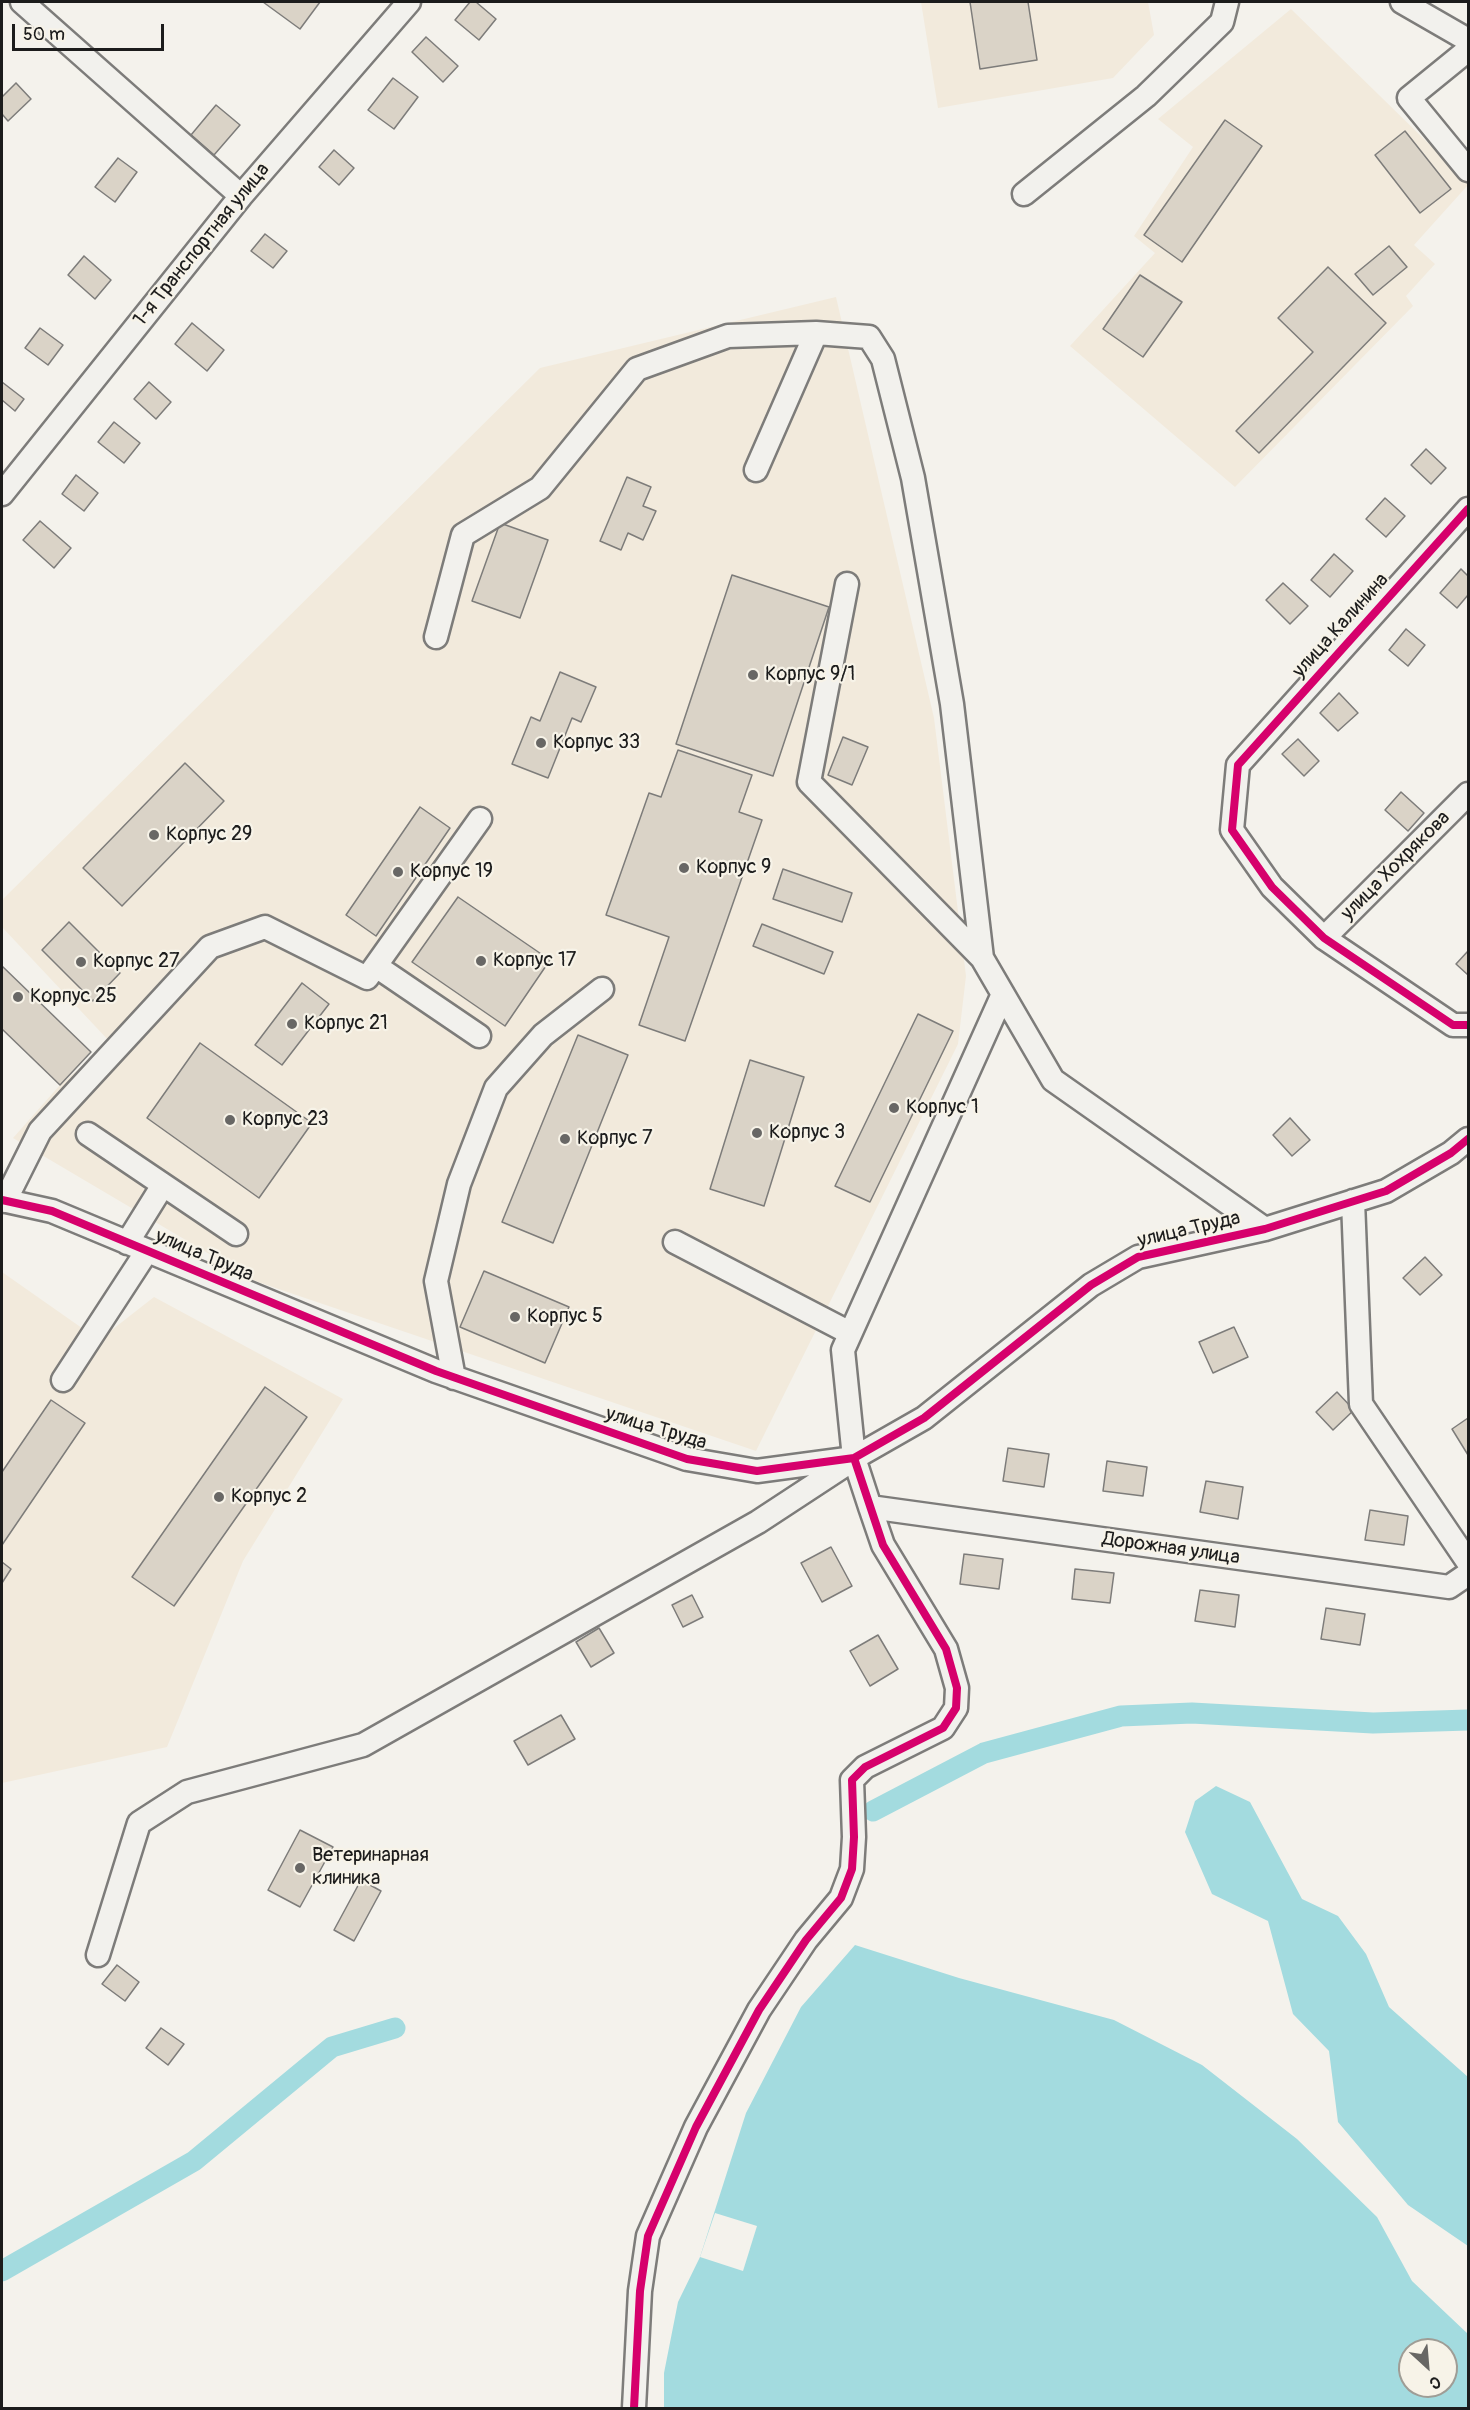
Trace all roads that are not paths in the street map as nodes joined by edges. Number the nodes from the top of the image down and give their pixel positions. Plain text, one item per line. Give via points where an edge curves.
1 (22, 2) edge
2 (409, 2) edge
3 (1227, 2) edge
4 (1402, 2) edge
5 (1468, 40) edge
6 (1468, 50) edge
7 (1468, 170) edge
8 (1024, 194) dead end
9 (241, 196) junction
10 (816, 333) junction
11 (756, 470) dead end
12 (2, 494) edge
13 (1468, 509) edge
14 (847, 584) dead end
15 (436, 637) dead end
16 (1468, 794) edge
17 (480, 819) dead end
18 (1324, 938) junction
19 (982, 958) junction
20 (376, 966) junction
21 (602, 989) dead end
22 (1003, 994) junction
23 (1468, 1025) edge
24 (479, 1036) dead end
25 (88, 1134) dead end
26 (1468, 1139) edge
27 (164, 1185) junction
28 (3, 1200) edge
29 (1353, 1201) junction
30 (1265, 1229) junction
31 (236, 1234) dead end
32 (675, 1242) dead end
33 (137, 1247) junction
34 (850, 1333) junction
35 (454, 1378) junction
36 (63, 1380) dead end
37 (854, 1458) junction
38 (870, 1507) junction
39 (1468, 1562) edge
40 (1468, 1574) edge
41 (98, 1955) dead end
42 (634, 2409) edge

1 - 9 street
2 - 9 street, 1-я Транспортная улица
3 - 8 street via 1222,22 1146,96
4 - 5 street
6 - 7 street via 1409,98
9 - 12 street, 1-я Транспортная улица
10 - 11 street
10 - 15 street via 728,336 636,369 540,488 463,535
10 - 19 street via 869,337 883,359 913,478 950,693
13 - 18 street, улица Калинина via 1238,765 1232,830 1272,887
14 - 19 street via 809,782
16 - 18 street, улица Хохрякова
17 - 20 street
18 - 23 street via 1453,1025
19 - 22 street
20 - 24 street
20 - 28 street via 367,978 265,927 210,947 40,1131
21 - 35 street via 543,1035 496,1088 459,1184 436,1281
22 - 30 street via 1053,1080
22 - 34 street
25 - 27 street
26 - 29 street, улица Труда via 1386,1191
27 - 31 street
27 - 33 street
28 - 33 street, улица Труда via 52,1211
29 - 30 street, улица Труда
29 - 39 street via 1361,1404
30 - 37 street, улица Труда via 1138,1257 1091,1285 924,1418
32 - 34 street
33 - 35 street, улица Труда
33 - 36 street
34 - 37 street via 843,1350
35 - 37 street, улица Труда via 687,1459 757,1471
37 - 38 street
37 - 41 street via 758,1522 363,1745 187,1792 139,1823
38 - 40 street, Дорожная улица via 1449,1587
38 - 42 street via 883,1545 946,1649 957,1688 956,1708 942,1728 865,1767 852,1780 852,1869 841,1898 806,1940 759,2010 696,2127 648,2235 640,2291

